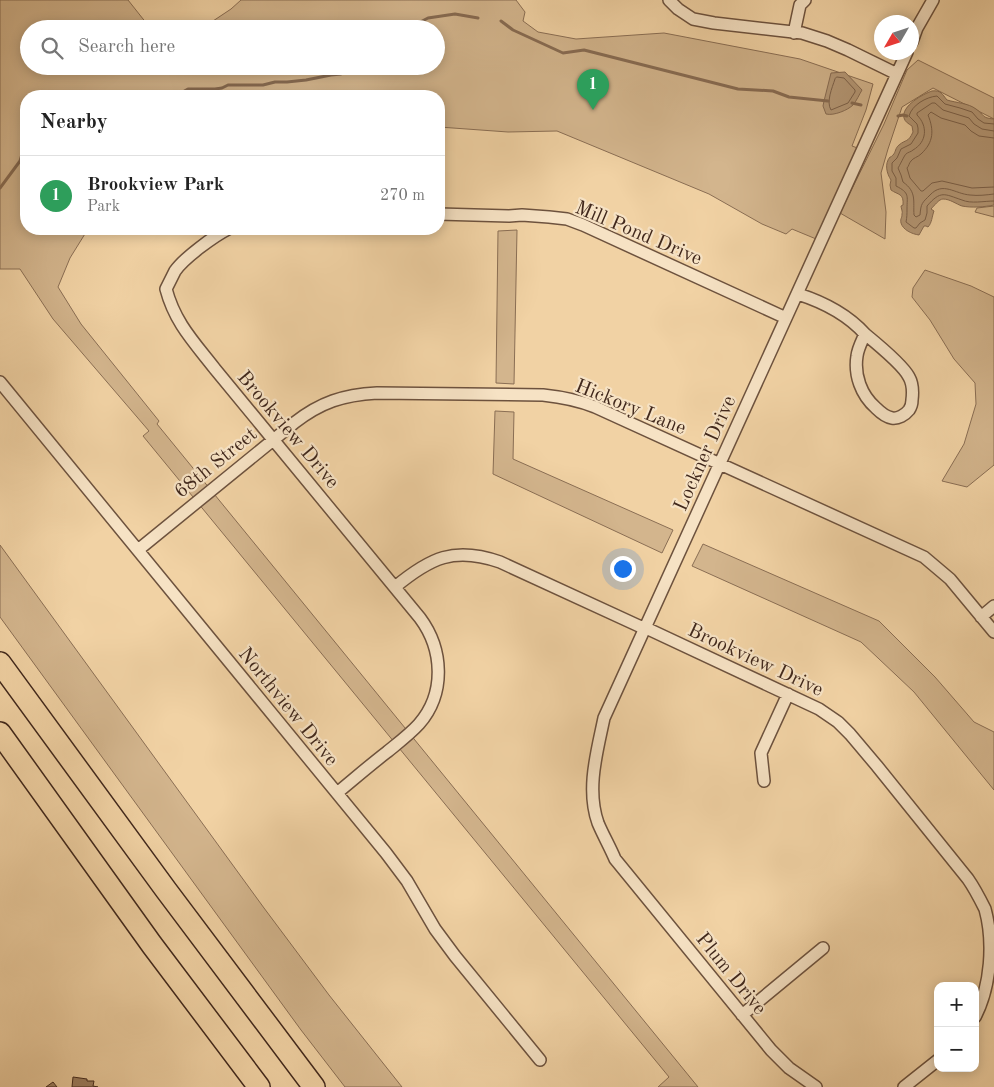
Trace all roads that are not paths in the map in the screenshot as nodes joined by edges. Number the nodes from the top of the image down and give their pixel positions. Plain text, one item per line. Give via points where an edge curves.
1 (669, 0) edge
2 (805, 0) edge
3 (933, 0) edge
4 (919, 24) edge
5 (794, 33) junction
6 (903, 60) edge
7 (897, 74) junction
8 (445, 214) edge
9 (218, 235) edge
10 (798, 294) junction
11 (786, 318) junction
12 (865, 334) junction
13 (0, 382) edge
14 (377, 393) joint
15 (274, 439) junction
16 (720, 464) junction
17 (138, 550) junction
18 (395, 587) junction
19 (994, 606) edge
20 (981, 617) junction
21 (646, 628) junction
22 (994, 632) edge
23 (0, 664) edge
24 (788, 694) junction
25 (0, 733) edge
26 (764, 781) dead end
27 (337, 793) junction
28 (628, 874) joint
29 (824, 948) dead end
30 (979, 1008) edge
31 (742, 1016) junction
32 (540, 1060) dead end
33 (934, 1063) edge
34 (259, 1087) edge
35 (314, 1087) edge
36 (816, 1087) edge
37 (904, 1087) edge

1 - 5 street via 693,19
2 - 5 street via 800,5
3 - 4 street
5 - 7 street via 827,41
6 - 7 street, Lockner Drive
7 - 10 street, Lockner Drive
8 - 11 street, Mill Pond Drive via 567,219
9 - 15 street, Brookview Drive via 176,271 166,289 170,304 184,329
10 - 11 street, Lockner Drive
10 - 12 street via 844,314
11 - 16 street, Lockner Drive
12 - 12 street via 856,364 856,375 863,392 882,413 892,418 903,416 911,406 910,378
13 - 17 street, Northview Drive
14 - 15 street, 68th Street via 340,398 322,405
14 - 16 street, Hickory Lane via 561,397 595,407
15 - 17 street, 68th Street
15 - 18 street, Brookview Drive
16 - 20 street, Hickory Lane via 924,558 950,579
16 - 21 street, Lockner Drive
17 - 27 street, Northview Drive
18 - 21 street, Brookview Drive via 428,563 443,557 472,555 500,562
18 - 27 street, Brookview Drive via 432,637 439,666 434,697 420,723 409,734
19 - 20 street
20 - 22 street, Hickory Lane
21 - 24 street, Brookview Drive
21 - 28 street, Lockner Drive via 604,718 593,779 598,822 615,859
23 - 35 highway
24 - 26 street via 761,753
24 - 30 street, Brookview Drive via 819,709 850,734 976,891 986,911 992,956 987,991
25 - 34 highway via 152,945
27 - 32 street, Northview Drive via 407,881 455,956
28 - 31 street, Plum Drive
29 - 31 street
31 - 36 street, Plum Drive via 789,1068
33 - 37 street

